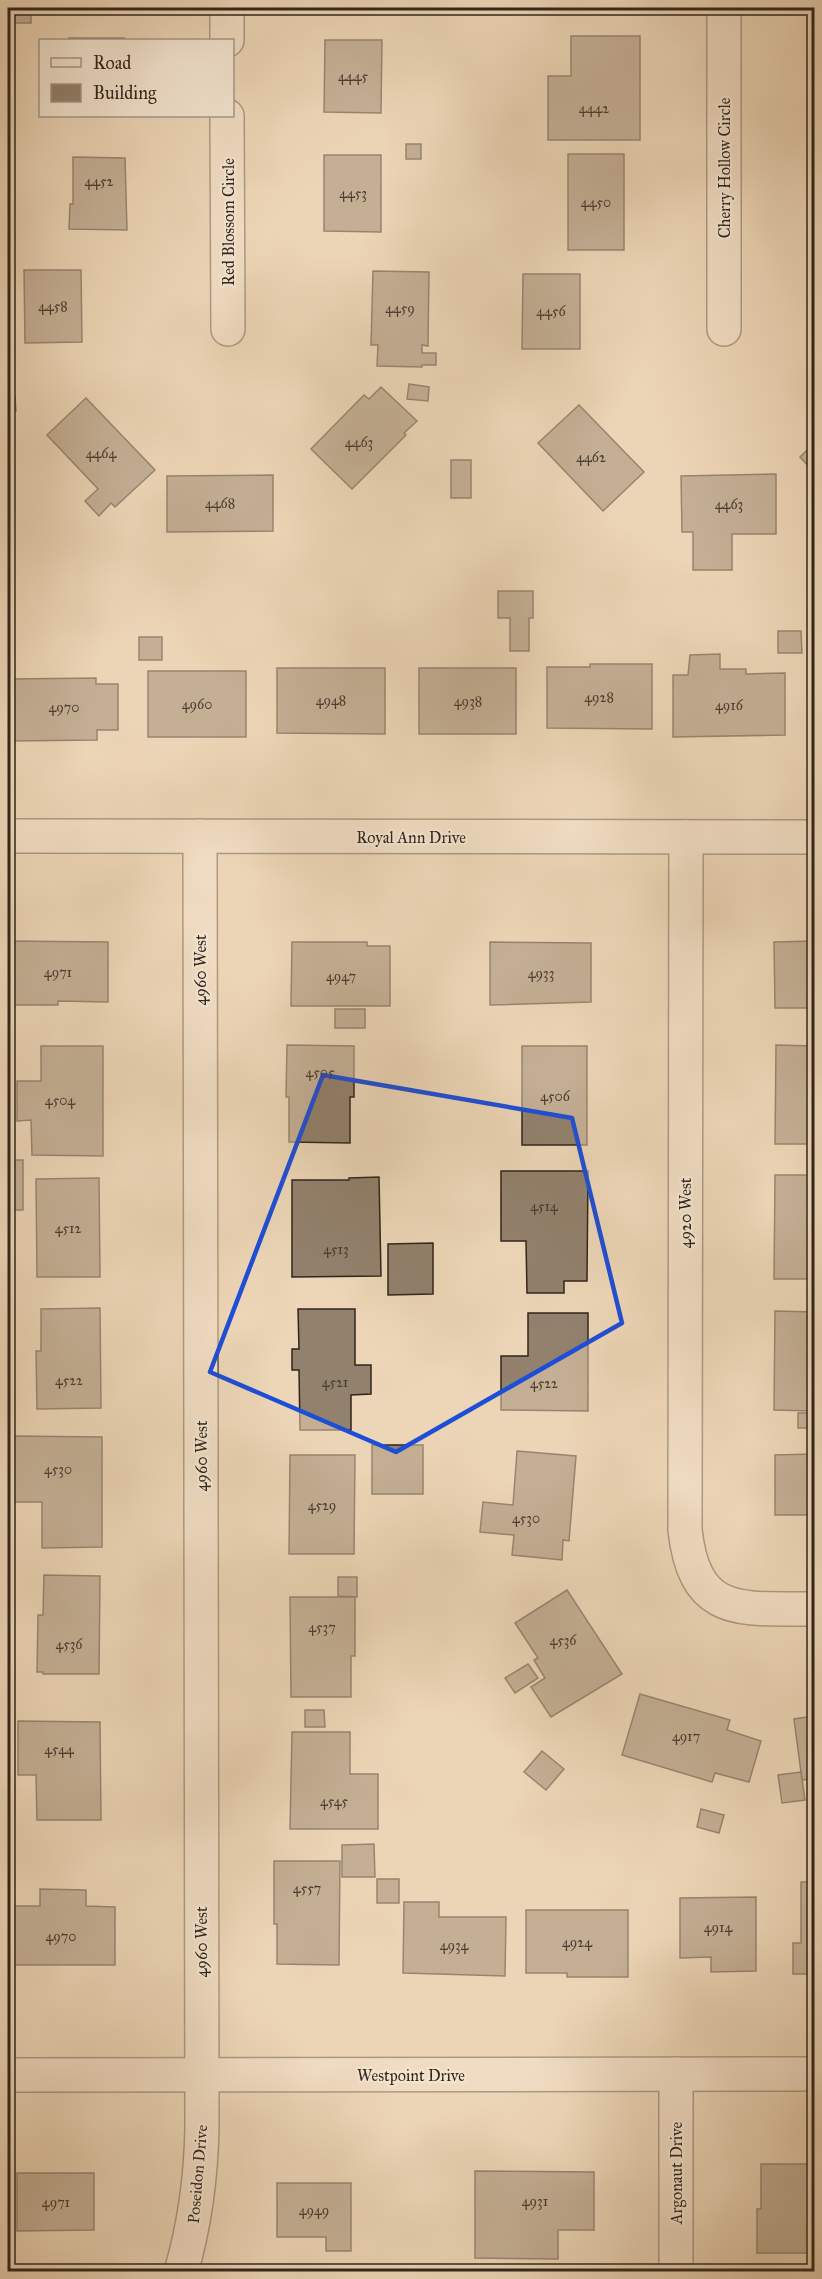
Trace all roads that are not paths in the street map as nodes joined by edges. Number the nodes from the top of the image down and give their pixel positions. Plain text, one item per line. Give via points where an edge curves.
1 (227, 8) edge
2 (724, 8) edge
3 (227, 39) edge
4 (227, 117) edge
5 (228, 329) dead end
6 (724, 329) dead end
7 (8, 836) edge
8 (200, 836) junction
9 (686, 837) junction
10 (814, 837) edge
11 (814, 1609) edge
12 (676, 2074) junction
13 (814, 2074) edge
14 (8, 2075) edge
15 (201, 2075) junction
16 (181, 2271) edge
17 (676, 2271) edge

1 - 3 street
2 - 6 street, Cherry Hollow Circle
4 - 5 street, Red Blossom Circle
7 - 8 street, Royal Ann Drive
8 - 9 street, Royal Ann Drive
8 - 15 street, 4960 West
9 - 10 street, Royal Ann Drive
9 - 11 street, 4920 West via 685,1530 692,1568 701,1586 716,1597 754,1608
12 - 13 street, Westpoint Drive
12 - 15 street, Westpoint Drive
12 - 17 street, Argonaut Drive
14 - 15 street, Westpoint Drive
15 - 16 street, Poseidon Drive via 201,2166 190,2240

